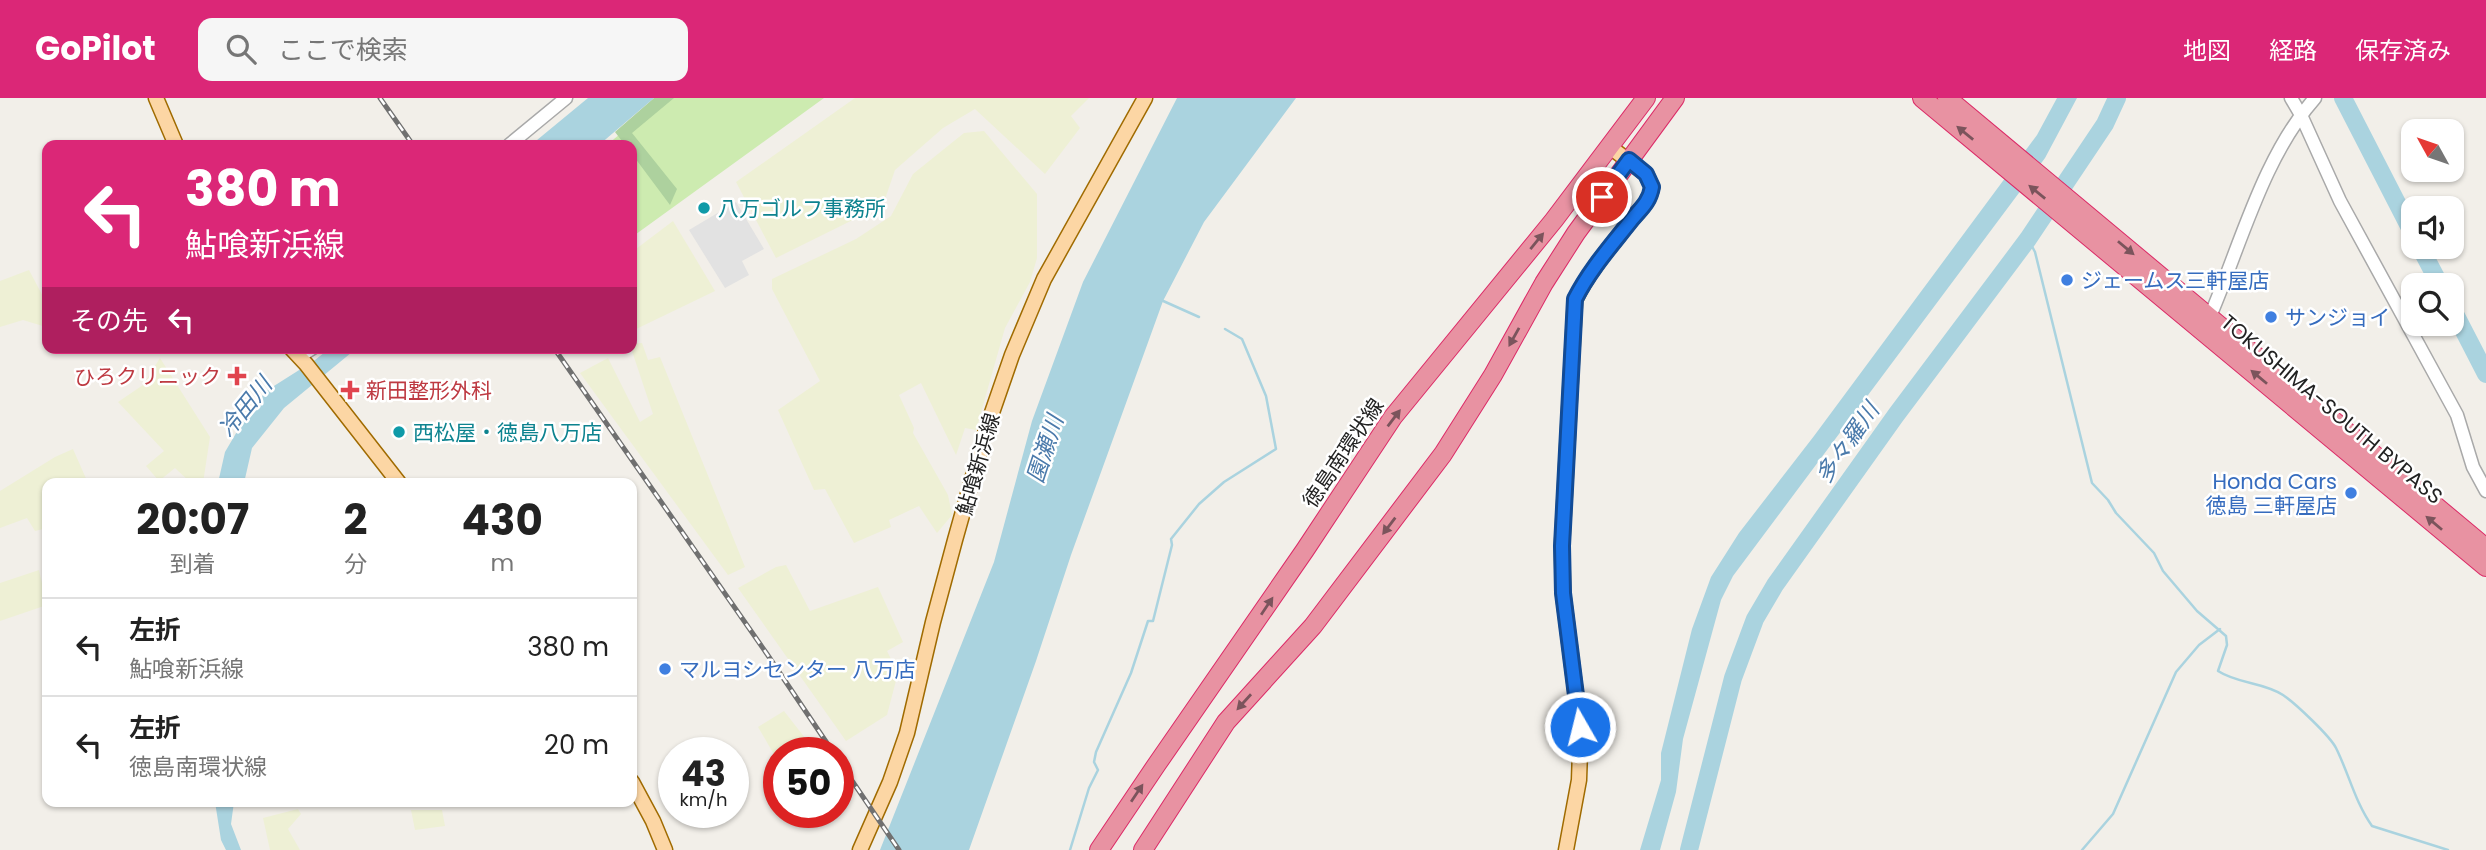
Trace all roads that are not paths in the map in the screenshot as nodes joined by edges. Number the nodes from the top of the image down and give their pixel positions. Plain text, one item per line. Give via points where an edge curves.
1 (156, 98) edge
2 (566, 98) edge
3 (1145, 98) edge
4 (1646, 98) edge
5 (1675, 98) edge
6 (1922, 98) edge
7 (1947, 98) edge
8 (2291, 98) edge
9 (2307, 107) edge
10 (174, 140) edge
11 (515, 140) edge
12 (1610, 148) junction
13 (1629, 160) junction
14 (2012, 162) junction
15 (2206, 324) junction
16 (299, 357) edge
17 (395, 478) edge
18 (2486, 491) edge
19 (2486, 548) edge
20 (2486, 566) edge
21 (637, 791) edge
22 (664, 850) edge
23 (860, 850) edge
24 (1099, 850) edge
25 (1143, 850) edge
26 (1566, 850) edge

1 - 10 main road
2 - 11 street
3 - 23 main road, 鮎喰新浜線 via 1044,279 1012,355 986,430 907,733
4 - 12 highway, 徳島南環状線
5 - 13 highway
14 -> 6 highway, TOKUSHIMA-SOUTH BYPASS
7 - 14 highway, TOKUSHIMA-SOUTH BYPASS
8 - 9 street
9 - 15 street via 2260,188
9 - 18 street via 2340,201 2457,415 2473,467
12 - 13 main road
24 -> 12 highway, 徳島南環状線 via 1393,417
13 -> 25 highway via 1544,283 1444,454 1313,626 1226,722
13 - 26 main road via 1646,174 1651,196 1575,299 1562,546 1580,751
14 - 15 highway, TOKUSHIMA-SOUTH BYPASS
15 - 19 highway, TOKUSHIMA-SOUTH BYPASS
20 -> 15 highway, TOKUSHIMA-SOUTH BYPASS
16 - 17 main road
21 - 22 main road

